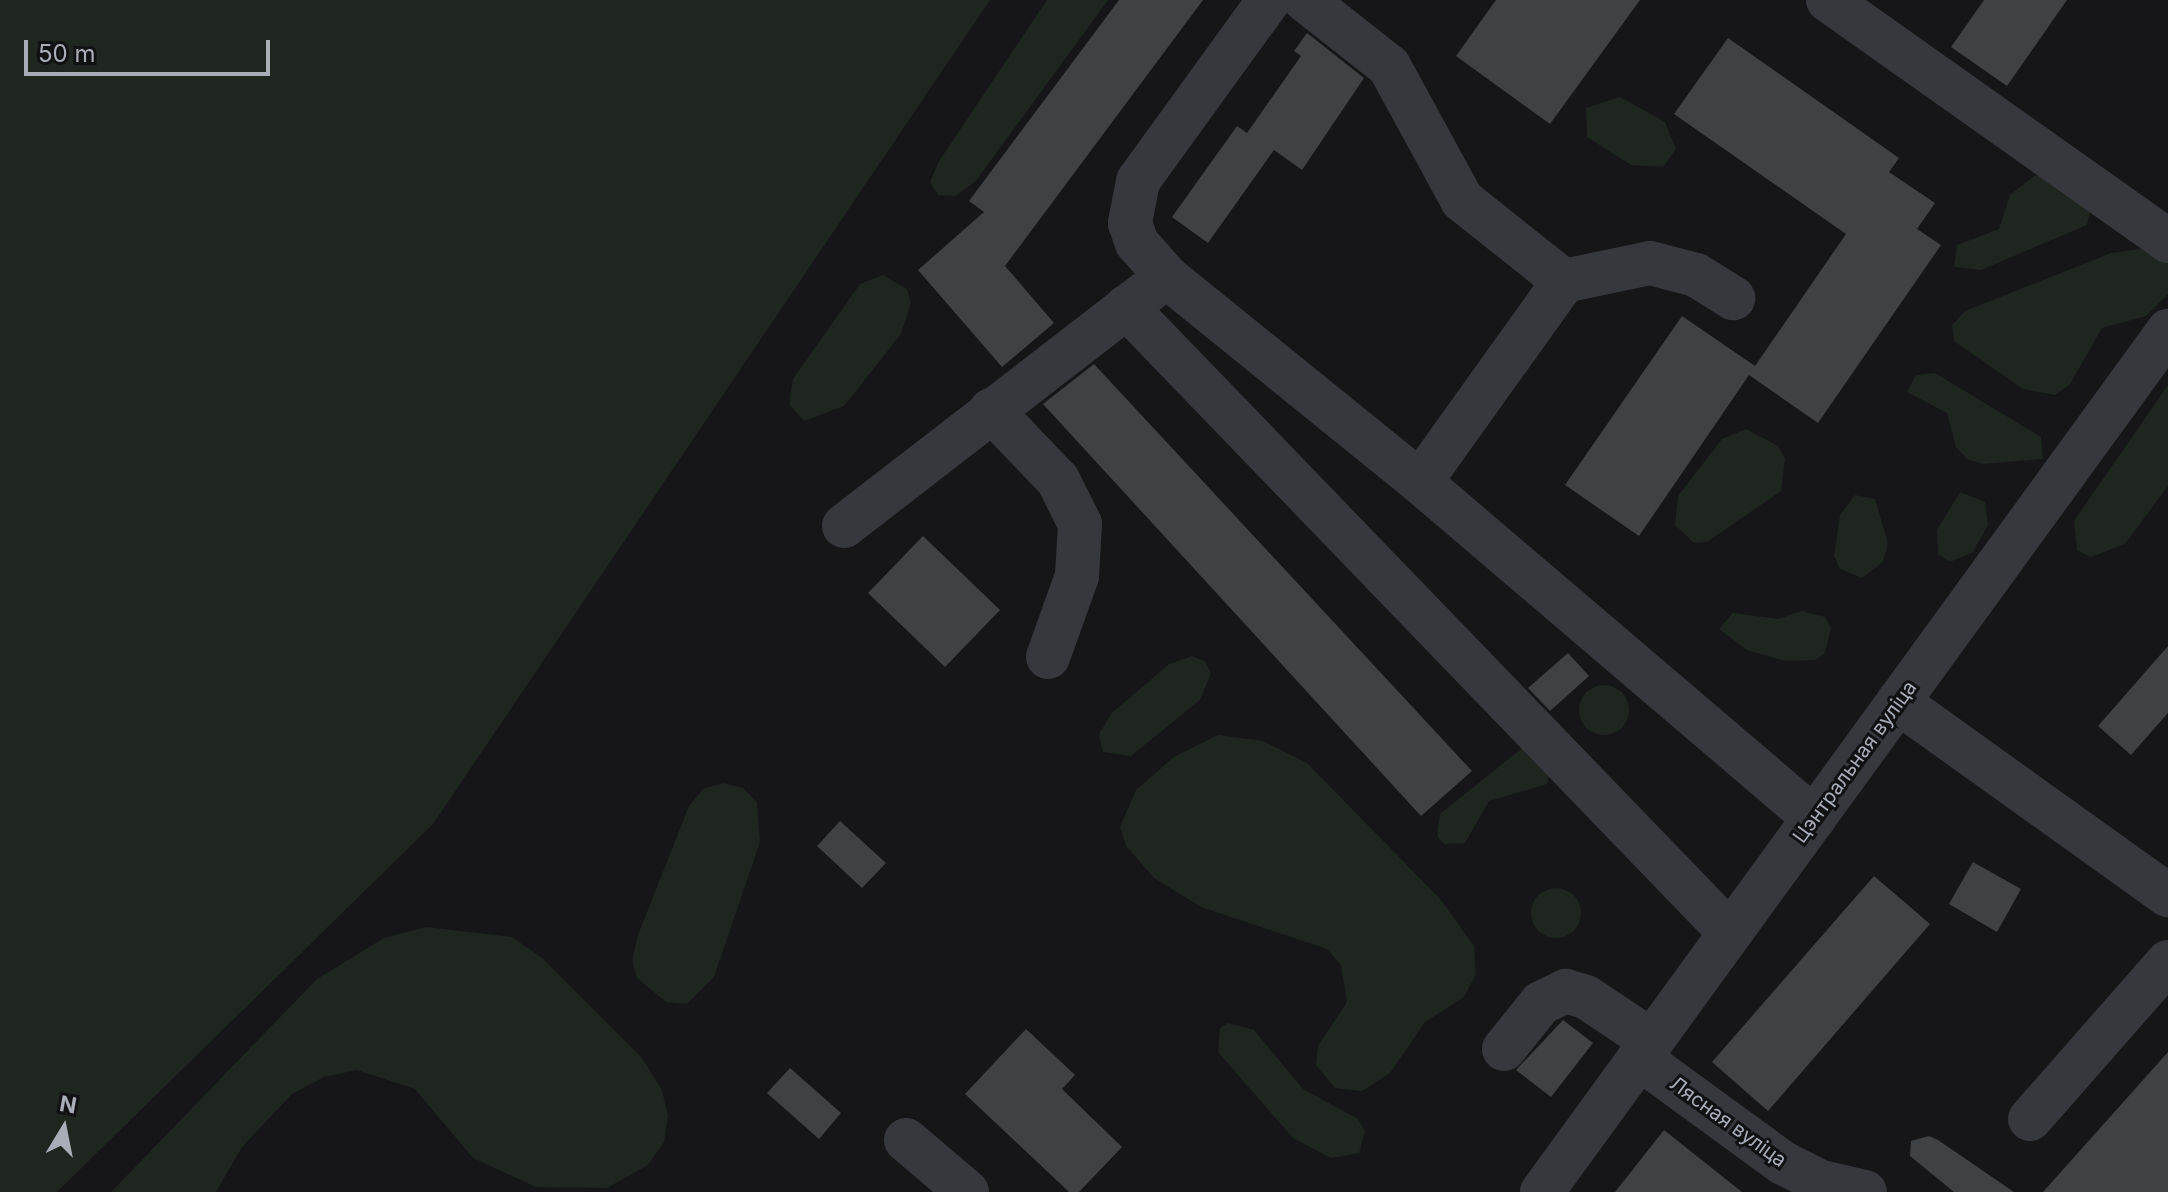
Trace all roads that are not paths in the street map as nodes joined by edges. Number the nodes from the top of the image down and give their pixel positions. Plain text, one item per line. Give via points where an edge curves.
1 (1269, 0) edge
2 (1305, 0) edge
3 (1828, 0) edge
4 (2168, 241) edge
5 (1167, 277) junction
6 (1564, 281) junction
7 (1733, 298) dead end
8 (1126, 307) junction
9 (2168, 331) edge
10 (991, 410) junction
11 (1420, 482) junction
12 (844, 526) dead end
13 (1048, 657) dead end
14 (1898, 702) junction
15 (1814, 818) junction
16 (2168, 895) edge
17 (1730, 933) junction
18 (2168, 962) edge
19 (1504, 1049) dead end
20 (1646, 1049) junction
21 (2030, 1119) dead end
22 (906, 1140) dead end
23 (1771, 1177) edge
24 (967, 1192) edge
25 (1542, 1192) edge
26 (1865, 1192) edge

1 - 5 street via 1138,181 1130,223 1137,243
2 - 6 street via 1389,66 1462,200
3 - 4 street
5 - 8 street
5 - 11 street
6 - 7 street via 1650,263 1696,275
6 - 11 street
8 - 10 street
8 - 17 street
9 - 14 street, Цэнтральная вуліца
10 - 12 street
10 - 13 street via 1058,480 1080,524 1077,576
11 - 15 street
14 - 15 street, Цэнтральная вуліца
14 - 16 street
15 - 17 street, Цэнтральная вуліца
17 - 20 street, Цэнтральная вуліца
18 - 21 street
19 - 20 street, Лясная вуліца via 1541,1003 1566,991 1586,997
20 - 23 street, Лясная вуліца
20 - 25 street, Цэнтральная вуліца
22 - 24 street
23 - 26 street, Лясная вуліца

